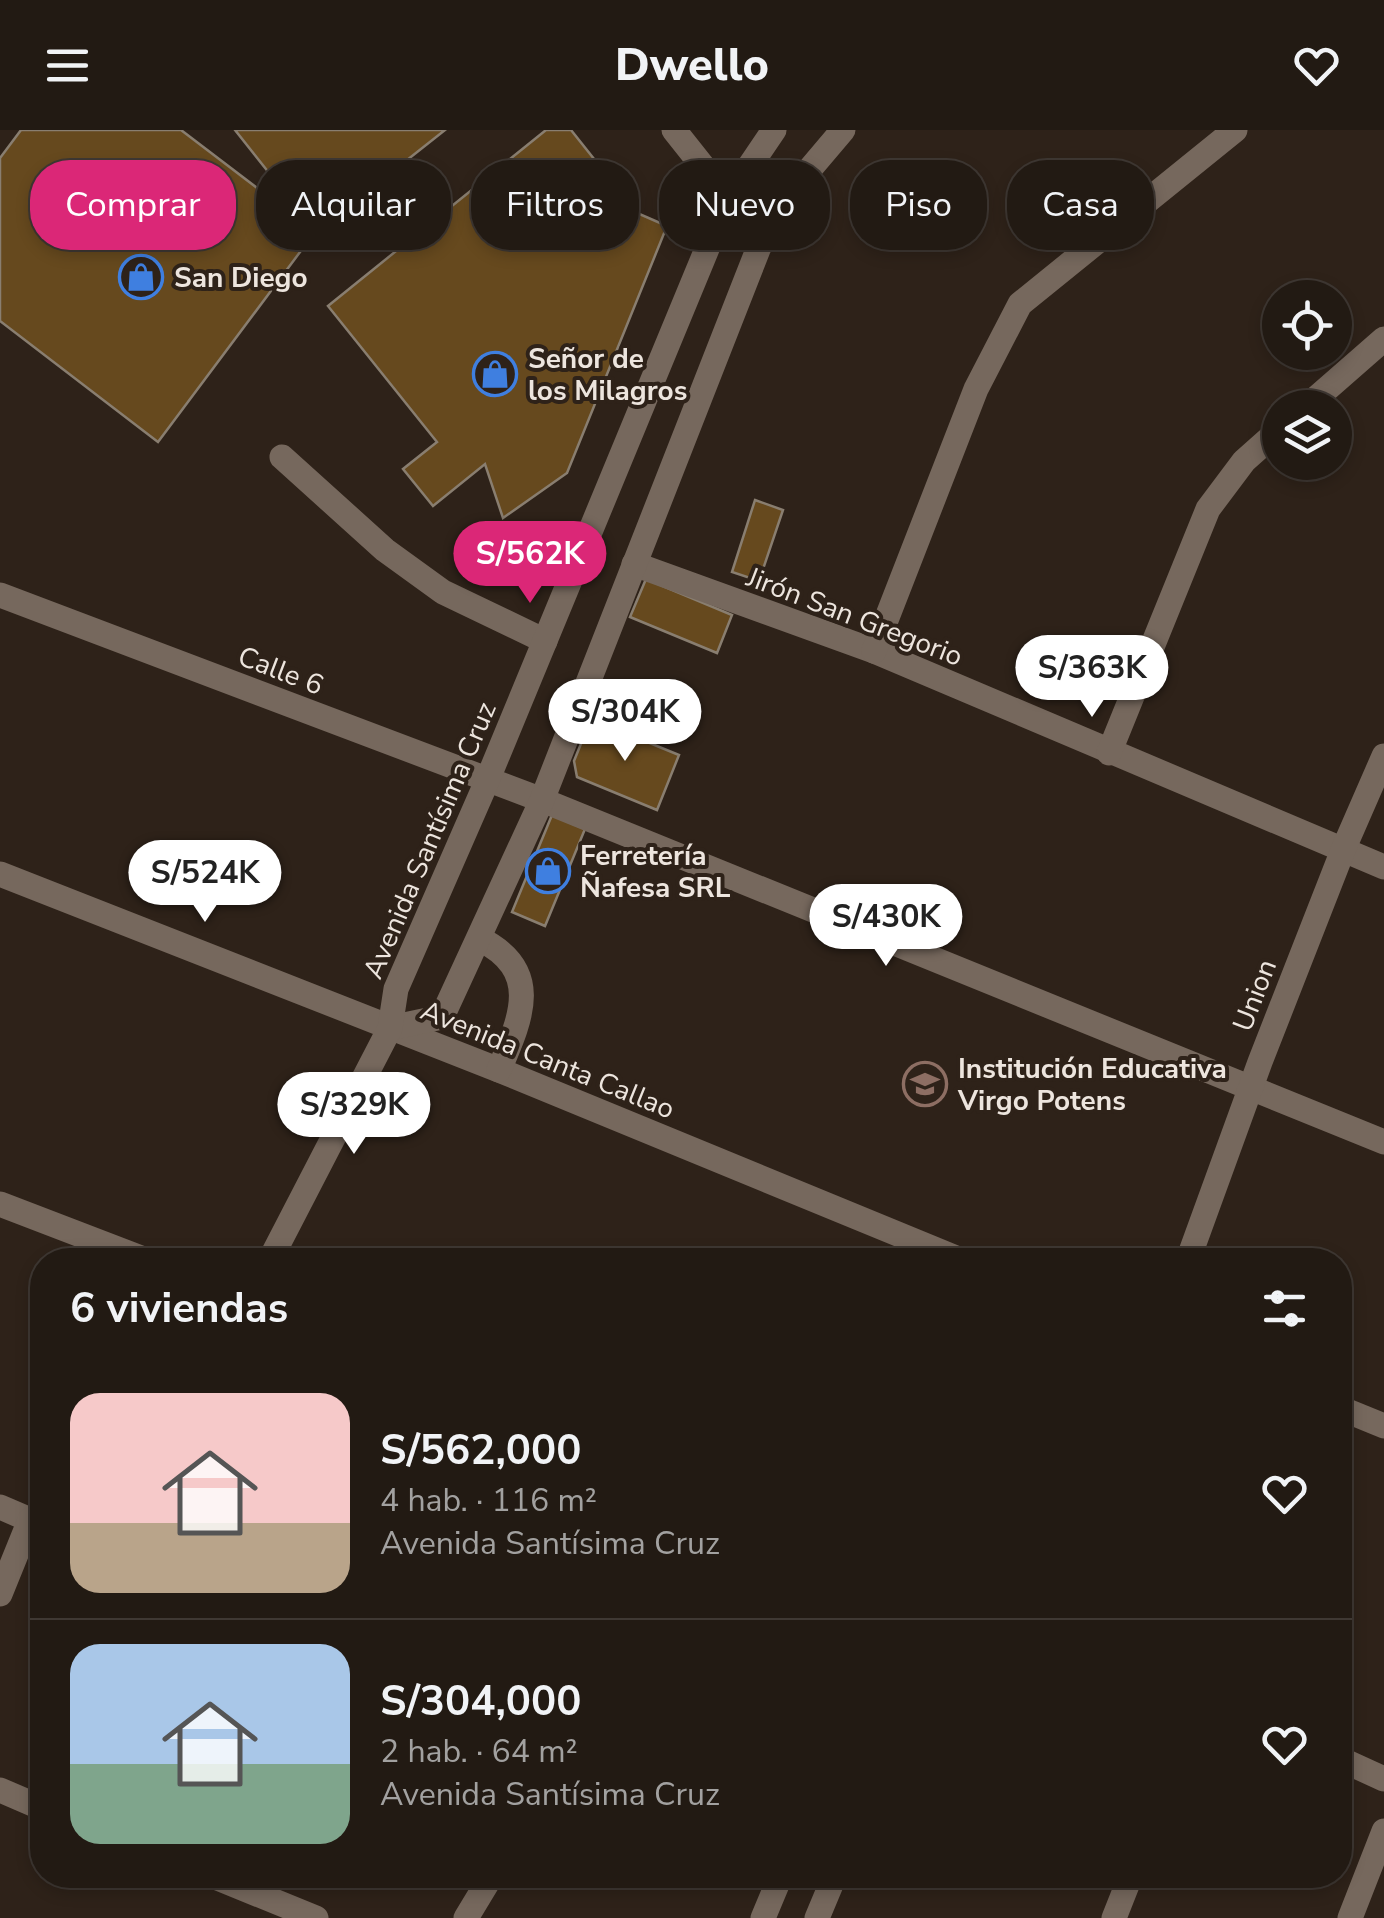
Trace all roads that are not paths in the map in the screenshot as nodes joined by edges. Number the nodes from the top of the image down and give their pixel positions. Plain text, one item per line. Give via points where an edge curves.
1 (674, 130) edge
2 (774, 130) edge
3 (843, 130) edge
4 (1235, 130) edge
5 (698, 160) edge
6 (754, 160) edge
7 (818, 160) edge
8 (707, 250) edge
9 (757, 250) edge
10 (1384, 340) edge
11 (1326, 390) edge
12 (1262, 445) edge
13 (282, 457) dead end
14 (634, 564) junction
15 (0, 595) edge
16 (545, 641) junction
17 (874, 651) junction
18 (1109, 753) junction
19 (1384, 756) edge
20 (487, 781) junction
21 (542, 800) junction
22 (1343, 850) junction
23 (1384, 868) edge
24 (0, 874) edge
25 (480, 939) junction
26 (390, 1028) junction
27 (499, 1070) junction
28 (1251, 1086) junction
29 (1384, 1142) edge
30 (0, 1204) edge
31 (115, 1248) edge
32 (276, 1248) edge
33 (932, 1248) edge
34 (1192, 1248) edge
35 (1352, 1413) edge
36 (1384, 1426) edge
37 (0, 1508) edge
38 (30, 1520) edge
39 (30, 1534) edge
40 (0, 1594) edge
41 (1352, 1765) edge
42 (1384, 1780) edge
43 (0, 1790) edge
44 (30, 1803) edge
45 (1384, 1831) edge
46 (242, 1888) edge
47 (484, 1888) edge
48 (776, 1888) edge
49 (830, 1888) edge
50 (1126, 1888) edge
51 (316, 1918) edge
52 (466, 1918) edge
53 (763, 1918) edge
54 (817, 1918) edge
55 (1114, 1918) edge
56 (1350, 1918) edge

1 - 5 street
2 - 6 street, Avenida Santísima Cruz
3 - 7 street
4 - 17 street via 1020,304 976,389
8 - 16 street, Avenida Santísima Cruz
9 - 14 street
10 - 11 street
12 - 18 street via 1208,509
13 - 16 street via 385,550 443,592
14 - 17 street, Jirón San Gregorio
14 - 21 street
15 - 20 street, Calle 6
16 - 20 street, Avenida Santísima Cruz
17 - 18 street, Jirón San Gregorio
18 - 22 street, Jirón San Gregorio
19 - 22 street, Union
20 - 21 street, Calle 6
20 - 26 street, Avenida Santísima Cruz via 396,989
21 - 25 street
21 - 28 street, Calle 6
22 - 23 street, Jirón San Gregorio
22 - 28 street, Union
24 - 26 street, Avenida Canta Callao
25 - 26 street via 442,1018
25 - 27 street via 501,950 520,983 521,1018
26 - 27 street, Avenida Canta Callao
26 - 32 street, Avenida Santísima Cruz
27 - 33 street, Avenida Canta Callao
28 - 29 street, Calle 6
28 - 34 street, Union
30 - 31 street
35 - 36 street
37 - 38 street
39 - 40 street
41 - 42 street
43 - 44 street
45 - 56 street
46 - 51 street
47 - 52 street
48 - 53 street
49 - 54 street
50 - 55 street

